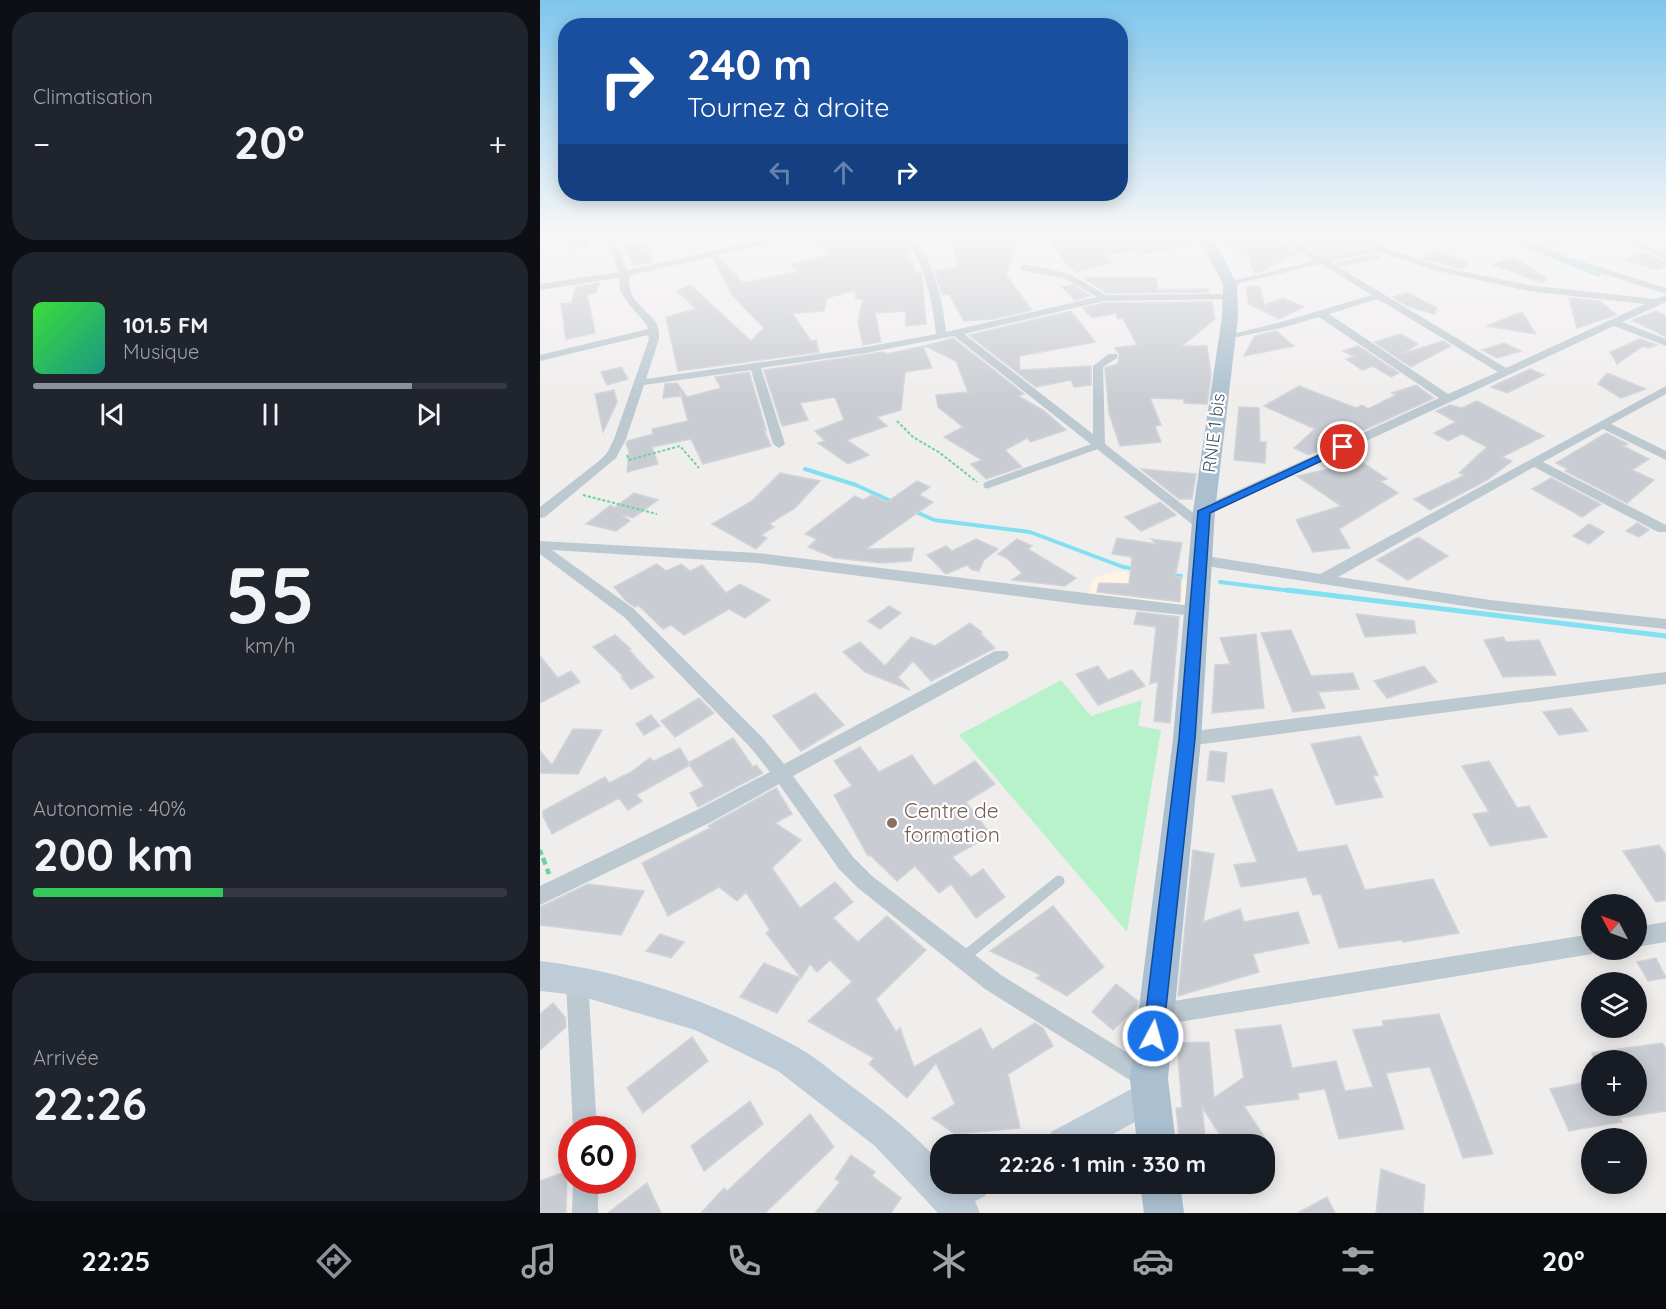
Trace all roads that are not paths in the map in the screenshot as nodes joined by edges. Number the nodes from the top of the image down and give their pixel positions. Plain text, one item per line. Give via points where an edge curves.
1 (625, 290) edge
2 (934, 290) edge
3 (1092, 290) edge
4 (1230, 290) joint
5 (1369, 290) edge
6 (1547, 290) edge
7 (1379, 296) junction
8 (1104, 298) junction
9 (1661, 300) edge
10 (1322, 314) junction
11 (1614, 322) junction
12 (654, 331) junction
13 (956, 333) junction
14 (941, 335) junction
15 (1227, 338) junction
16 (1666, 343) edge
17 (1113, 356) dead end
18 (540, 358) edge
19 (755, 366) junction
20 (1506, 372) junction
21 (638, 383) junction
22 (1666, 389) edge
23 (1447, 399) junction
24 (1602, 424) junction
25 (779, 444) dead end
26 (1099, 445) junction
27 (1666, 456) edge
28 (1533, 462) junction
29 (987, 485) road end
30 (540, 513) edge
31 (1204, 518) junction
32 (1663, 529) dead end
33 (540, 546) edge
34 (1200, 560) junction
35 (1323, 579) junction
36 (1195, 611) junction
37 (1666, 624) edge
38 (1001, 655) dead end
39 (1666, 678) edge
40 (1187, 739) junction
41 (782, 774) junction
42 (1059, 881) dead end
43 (547, 892) edge
44 (1666, 932) edge
45 (1647, 935) edge
46 (1581, 946) edge
47 (962, 958) junction
48 (540, 975) edge
49 (577, 980) junction
50 (1155, 1015) junction
51 (1150, 1087) junction
52 (584, 1116) edge
53 (1083, 1134) edge
54 (1155, 1134) edge
55 (586, 1194) edge
56 (1161, 1194) edge
57 (960, 1197) edge
58 (585, 1213) edge
59 (1164, 1213) edge

1 - 12 street
2 - 14 street
3 - 8 street
4 - 8 street
4 - 15 main road, RNIE 1 bis
5 - 7 street
6 - 9 street
7 - 10 street
7 - 20 street
8 - 13 street
9 - 11 street
10 - 15 street
10 - 23 street
11 - 16 street
11 - 20 street
12 - 18 street
12 - 21 street
13 - 14 street
13 - 26 street
14 - 19 street
15 - 31 main road, RNIE 1 bis
17 - 26 street via 1098,366
19 - 21 street
19 - 25 street
20 - 23 street
21 - 30 street via 612,455
22 - 24 street
23 - 31 street
24 - 27 street
24 - 28 street
26 - 29 lane
26 - 31 street
28 - 32 street
28 - 35 street
31 - 34 main road, RNIE 1 bis
33 - 36 street via 758,558
33 - 41 street via 629,613 756,742
34 - 35 street
34 - 36 main road, RNIE 1 bis
35 - 37 street via 1490,605
36 - 40 main road, RNIE 1 bis
38 - 41 street
39 - 40 street
40 - 50 main road, RNIE 1 bis
41 - 43 street
41 - 47 street via 859,876
42 - 47 lane
44 - 45 street
46 - 50 street
47 - 51 street
48 - 49 main road
49 - 52 street
49 - 57 main road via 700,1016 789,1060 887,1134
50 - 51 main road, RNIE 1 bis
51 - 53 main road via 1112,1119
51 - 54 main road, RNIE 1 bis
55 - 58 street
56 - 59 main road

